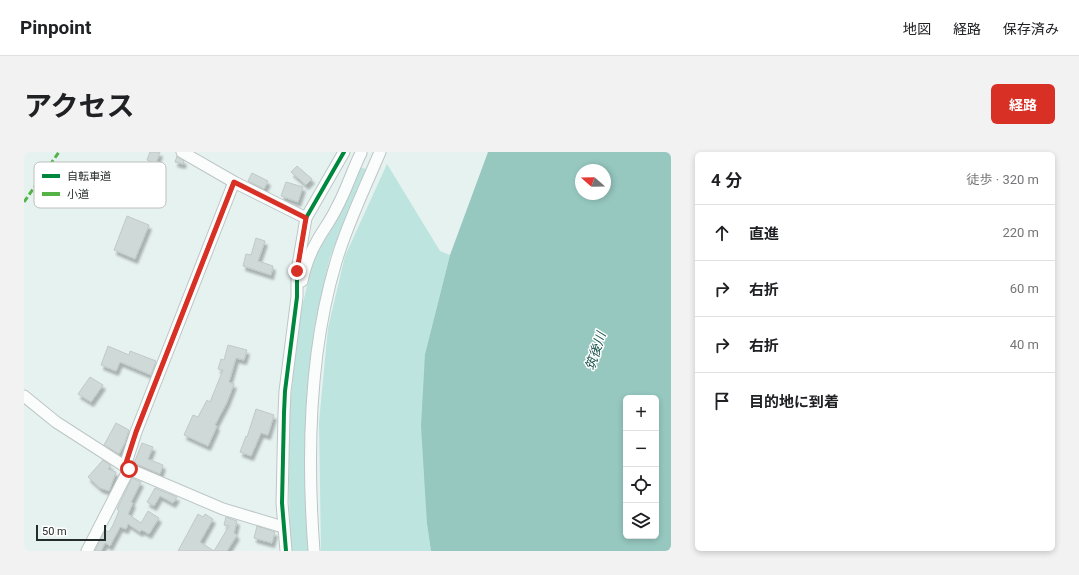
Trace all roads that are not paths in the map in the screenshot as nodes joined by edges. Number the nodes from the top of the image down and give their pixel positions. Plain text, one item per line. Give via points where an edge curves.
1 (182, 152) edge
2 (344, 152) edge
3 (361, 152) edge
4 (378, 157) edge
5 (234, 182) junction
6 (306, 218) junction
7 (297, 297) junction
8 (24, 396) edge
9 (127, 468) junction
10 (283, 527) junction
11 (87, 551) edge
12 (286, 551) edge
13 (314, 551) edge

1 - 5 street
2 - 6 street
3 - 4 street
3 - 7 street via 336,210 317,241 305,268
4 - 13 street via 336,261 325,307 315,370 312,423 311,515
5 - 6 street
5 - 9 street via 136,432
6 - 7 street via 297,271
7 - 10 street via 285,391 281,481
8 - 9 street via 56,422
9 - 10 street via 223,509
9 - 11 street
10 - 12 street

